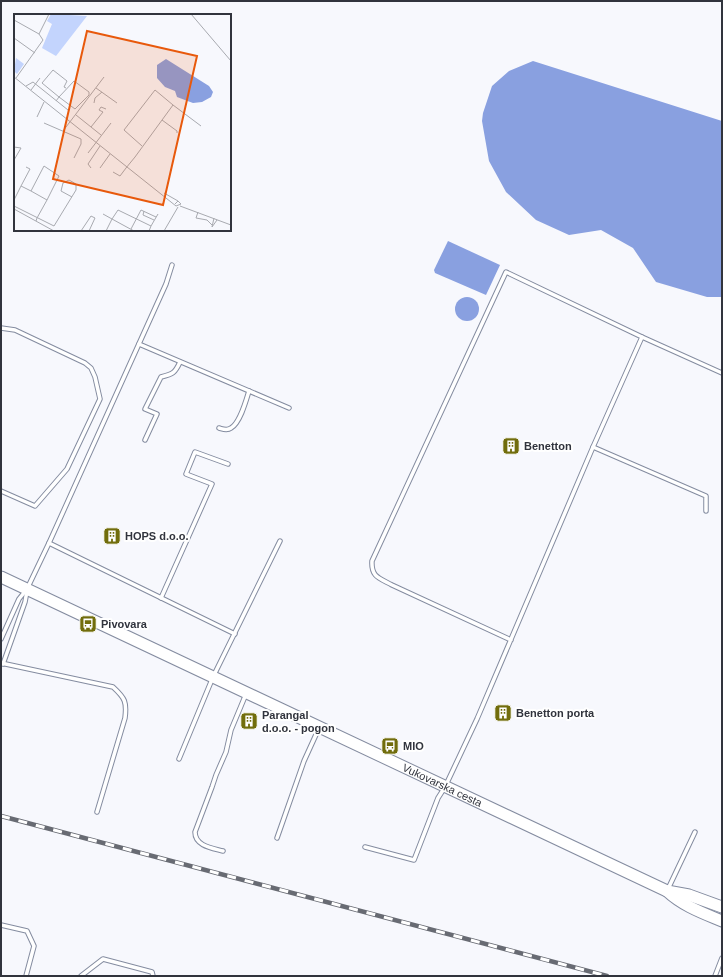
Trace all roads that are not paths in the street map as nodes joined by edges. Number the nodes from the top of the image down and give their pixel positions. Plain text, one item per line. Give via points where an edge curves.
1 (172, 265) dead end
2 (1, 328) edge
3 (642, 336) junction
4 (139, 344) junction
5 (180, 362) junction
6 (722, 373) edge
7 (250, 391) junction
8 (289, 408) dead end
9 (219, 428) dead end
10 (145, 440) dead end
11 (593, 447) junction
12 (228, 464) dead end
13 (1, 491) edge
14 (706, 511) dead end
15 (280, 541) dead end
16 (49, 543) junction
17 (1, 577) edge
18 (27, 589) junction
19 (161, 598) junction
20 (235, 634) junction
21 (1, 639) edge
22 (510, 640) junction
23 (2, 664) edge
24 (213, 678) junction
25 (246, 693) junction
26 (319, 728) junction
27 (179, 759) dead end
28 (445, 787) junction
29 (97, 812) dead end
30 (695, 832) dead end
31 (277, 838) dead end
32 (364, 847) dead end
33 (223, 852) dead end
34 (667, 891) junction
35 (722, 906) edge
36 (722, 921) edge
37 (1, 925) edge
38 (722, 958) edge
39 (26, 976) edge
40 (81, 976) edge
41 (153, 976) edge
42 (715, 976) edge

1 - 4 lane
2 - 13 lane via 15,330 85,363 95,376 100,399 68,469 35,506
3 - 6 lane
3 - 11 lane
3 - 22 lane via 506,272 372,561 375,576
4 - 5 lane
4 - 16 lane
5 - 7 lane
5 - 10 lane via 176,371 161,377 145,409 157,414
7 - 8 lane
7 - 9 lane via 232,428
11 - 14 lane via 706,496
11 - 22 lane
12 - 19 lane via 195,452 186,474 212,484
15 - 20 lane
16 - 18 lane
16 - 19 lane
17 - 18 main road, Vukovarska cesta
18 - 21 lane via 19,599
18 - 23 lane
18 - 24 main road, Vukovarska cesta
19 - 20 lane
20 - 24 lane
22 - 28 lane
23 - 29 lane via 113,687 124,699 125,718
24 - 25 main road, Vukovarska cesta
24 - 27 lane
25 - 26 main road, Vukovarska cesta
25 - 33 lane via 194,832 200,844
26 - 28 main road, Vukovarska cesta
26 - 31 lane via 304,761
28 - 32 lane via 438,798 414,860
28 - 34 main road, Vukovarska cesta
30 - 34 lane
34 - 35 main road, Vukovarska cesta
34 - 36 main road, Vukovarska cesta via 685,905
37 - 39 lane via 27,931 34,946
38 - 42 lane
40 - 41 lane via 103,959 152,972

